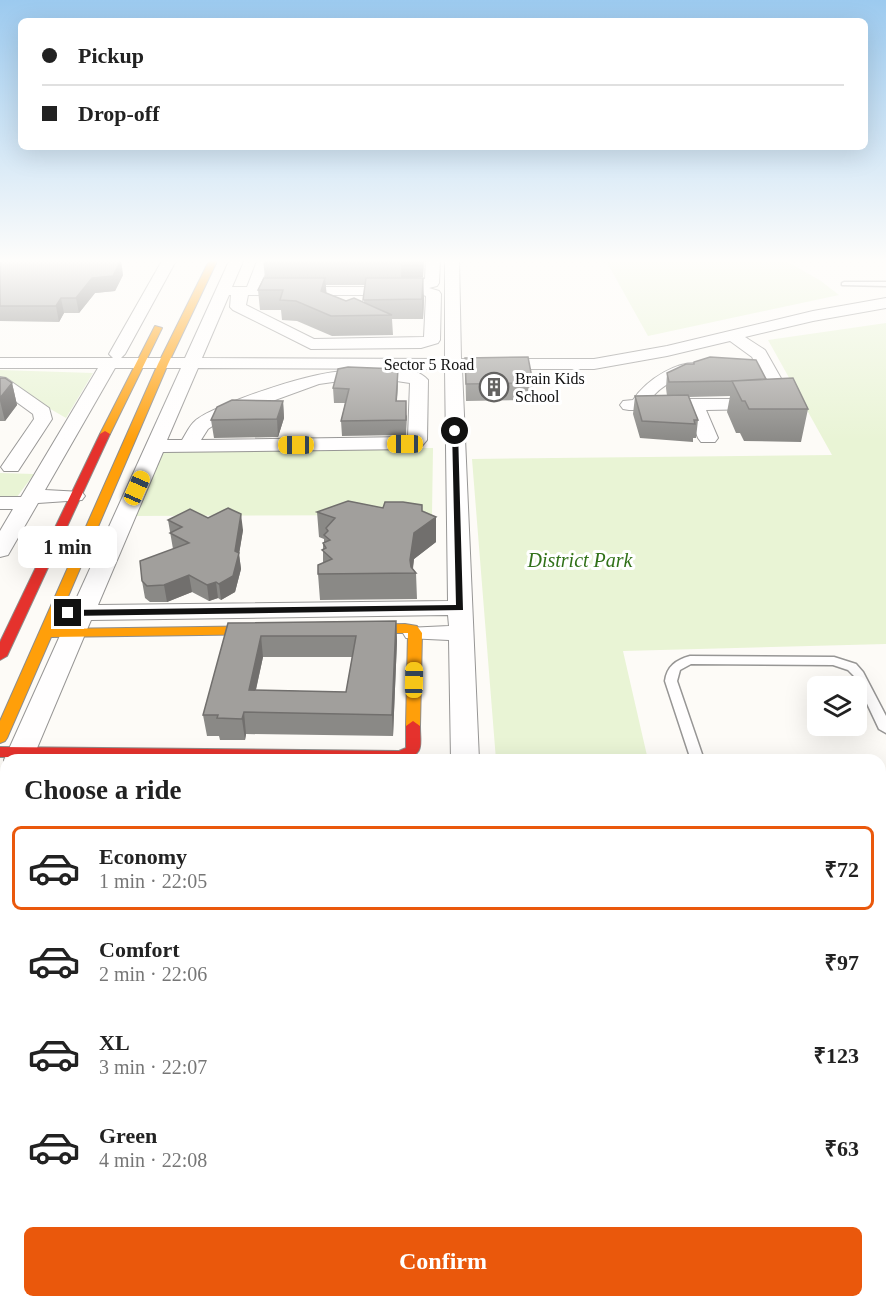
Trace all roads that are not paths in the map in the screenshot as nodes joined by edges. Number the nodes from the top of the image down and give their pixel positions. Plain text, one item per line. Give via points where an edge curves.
1 (135, 320) edge
2 (162, 320) edge
3 (185, 320) edge
4 (218, 320) edge
5 (264, 320) edge
6 (433, 320) edge
7 (453, 320) edge
8 (764, 320) edge
9 (800, 320) edge
10 (734, 336) junction
11 (745, 354) junction
12 (0, 355) edge
13 (113, 359) junction
14 (141, 359) junction
15 (166, 359) junction
16 (194, 359) junction
17 (453, 360) junction
18 (717, 362) edge
19 (0, 363) edge
20 (762, 381) edge
21 (0, 382) edge
22 (694, 404) junction
23 (708, 438) dead end
24 (188, 445) junction
25 (156, 446) junction
26 (6, 467) edge
27 (48, 468) junction
28 (75, 496) junction
29 (29, 500) junction
30 (0, 503) edge
31 (0, 550) edge
32 (460, 608) junction
33 (50, 623) junction
34 (77, 623) junction
35 (336, 629) edge
36 (278, 630) edge
37 (415, 633) junction
38 (461, 633) junction
39 (0, 656) edge
40 (886, 729) edge
41 (10, 751) edge
42 (245, 754) edge
43 (409, 754) edge
44 (465, 754) edge
45 (695, 754) edge

1 - 13 street
2 - 14 street
3 - 15 street
4 - 16 street
5 - 6 street via 311,344 421,344 432,340
7 - 17 street
8 - 17 street, Sector 5 Road via 625,353
9 - 10 street, Sector 5 Road
10 - 11 street
10 - 17 street, Sector 5 Road via 650,356 594,364
11 - 20 street
11 - 22 street via 759,354 782,396 780,400 762,404
12 - 13 street
13 - 14 street, Sector 5 Road
13 - 19 street
13 - 27 street
14 - 15 street, Sector 5 Road
14 - 28 street
15 - 16 street, Sector 5 Road
15 - 33 street
16 - 17 street, Sector 5 Road
16 - 25 street
17 - 32 street
18 - 22 street via 649,387 636,405
21 - 26 street via 42,412 43,419
22 - 23 street
24 - 24 street via 414,443 419,380 406,375 316,379 216,415 201,425
24 - 25 street
25 - 34 street
26 - 27 street
27 - 29 street
28 - 29 street
28 - 39 street
29 - 30 street
29 - 31 street
32 - 34 street
32 - 38 street
33 - 34 street
33 - 41 street
34 - 36 street
34 - 41 street
35 - 37 street via 405,628
37 - 38 street
37 - 43 street via 413,750
38 - 44 street
40 - 45 lane via 859,675 845,664 690,660 677,664 671,681
41 - 42 street

